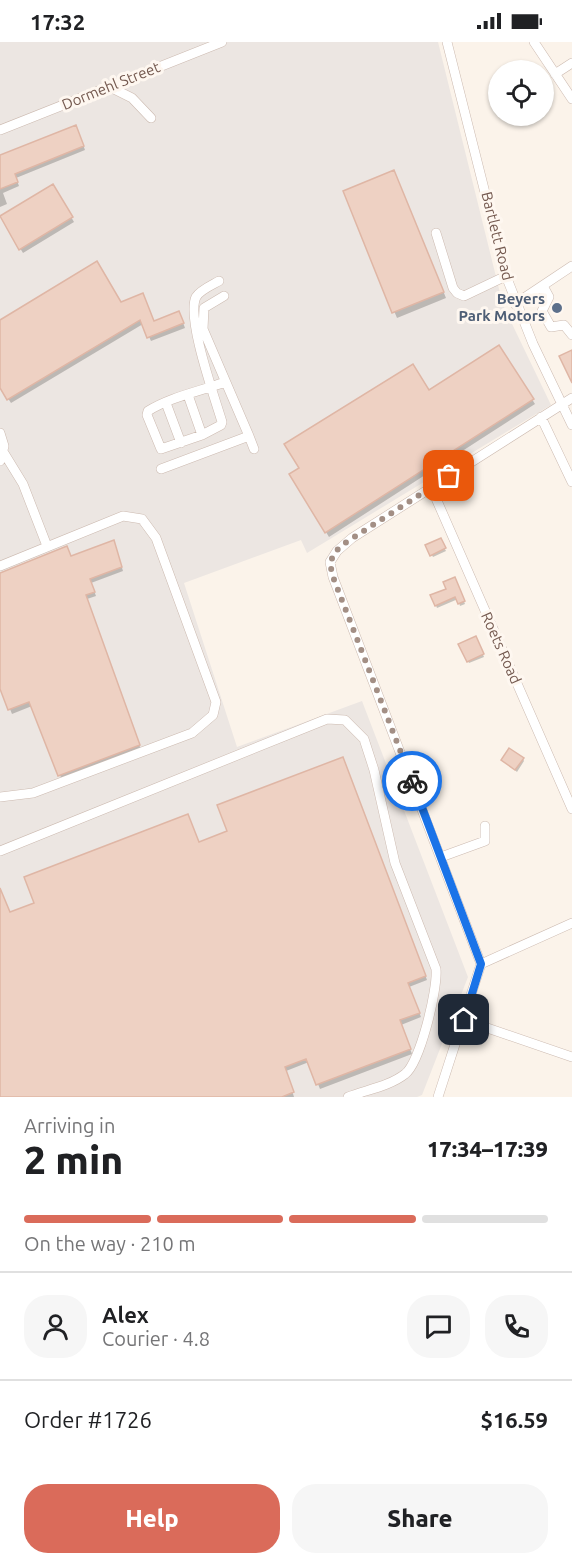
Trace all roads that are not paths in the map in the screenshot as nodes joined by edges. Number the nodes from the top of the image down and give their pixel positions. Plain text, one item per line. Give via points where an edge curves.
1 (222, 42) edge
2 (447, 42) edge
3 (452, 42) edge
4 (534, 42) edge
5 (572, 63) edge
6 (555, 75) junction
7 (108, 86) junction
8 (572, 99) edge
9 (465, 107) junction
10 (151, 118) dead end
11 (0, 130) edge
12 (436, 233) dead end
13 (572, 266) edge
14 (506, 276) junction
15 (219, 281) dead end
16 (543, 286) junction
17 (224, 296) dead end
18 (515, 304) junction
19 (572, 335) edge
20 (225, 382) junction
21 (212, 387) junction
22 (188, 395) junction
23 (572, 398) edge
24 (166, 403) junction
25 (562, 405) junction
26 (541, 417) junction
27 (572, 425) edge
28 (0, 433) edge
29 (202, 435) junction
30 (249, 436) junction
31 (181, 443) junction
32 (254, 449) dead end
33 (2, 457) edge
34 (161, 469) dead end
35 (572, 482) edge
36 (431, 487) junction
37 (46, 546) junction
38 (0, 566) edge
39 (0, 797) edge
40 (572, 809) edge
41 (485, 826) dead end
42 (0, 851) edge
43 (441, 857) junction
44 (572, 923) edge
45 (481, 964) junction
46 (464, 1020) junction
47 (572, 1057) edge
48 (348, 1097) edge
49 (438, 1097) edge

1 - 7 street, Dormehl Street
2 - 9 street, Bartlett Road
3 - 9 street, Bartlett Road
4 - 6 street
5 - 6 street
6 - 8 street
7 - 10 street via 132,98
7 - 11 street, Dormehl Street
9 - 14 street, Bartlett Road
12 - 14 street via 453,288 459,295
13 - 16 street
14 - 18 street, Bartlett Road
15 - 21 street via 200,293 194,308 196,331
16 - 18 street
16 - 19 street via 549,297 542,307 548,324 567,326
17 - 20 street via 209,303 201,317 202,329
18 - 25 street, Bartlett Road
20 - 21 street
20 - 30 street
21 - 22 street
21 - 29 street via 221,425
22 - 24 street
22 - 29 street
23 - 25 street
24 - 31 street
24 - 31 street via 148,411 154,436 161,449
25 - 26 street
25 - 27 street, Bartlett Road
26 - 35 street
26 - 36 street
28 - 33 street
29 - 31 street
30 - 32 street
30 - 34 street
33 - 37 street via 23,484
36 - 40 street, Roets Road
36 - 43 street via 352,538 331,558 330,567
37 - 38 street
37 - 39 street via 123,516 137,517 148,524 215,694 215,708 207,723 192,733 33,793
41 - 43 street via 485,841
42 - 48 street via 327,719 345,720 368,748 395,863 436,969 437,981 410,1070
43 - 45 street
44 - 45 street
45 - 46 street
46 - 47 street
46 - 49 street

